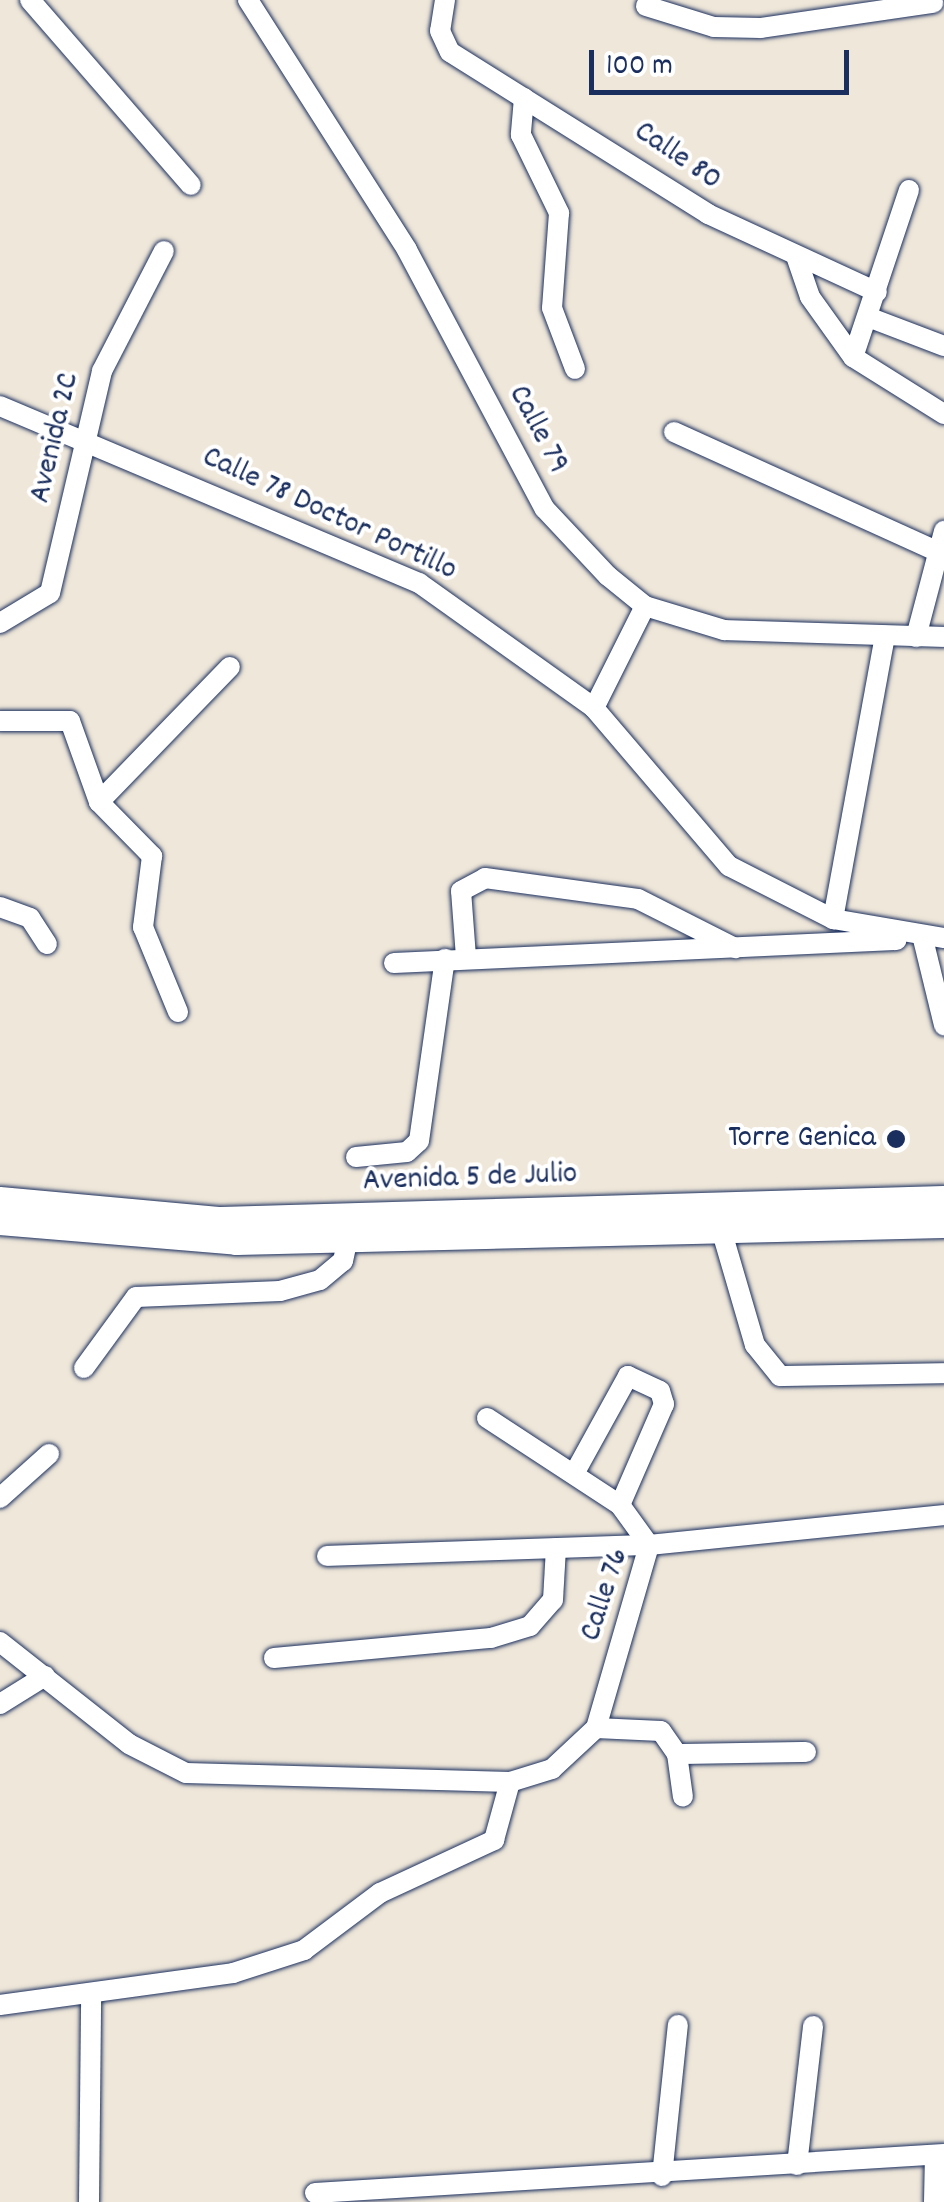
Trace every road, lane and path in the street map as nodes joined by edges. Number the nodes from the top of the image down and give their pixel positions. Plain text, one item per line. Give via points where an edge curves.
1 (30, 0) edge
2 (248, 0) edge
3 (445, 0) edge
4 (936, 5) edge
5 (646, 6) dead end
6 (524, 98) junction
7 (191, 185) dead end
8 (908, 190) dead end
9 (164, 251) dead end
10 (796, 259) junction
11 (877, 292) junction
12 (868, 318) junction
13 (944, 346) edge
14 (852, 356) junction
15 (575, 369) dead end
16 (0, 406) edge
17 (944, 414) edge
18 (674, 432) dead end
19 (82, 440) junction
20 (944, 530) edge
21 (936, 551) junction
22 (646, 606) junction
23 (0, 623) edge
24 (884, 636) junction
25 (916, 637) junction
26 (944, 637) edge
27 (230, 667) dead end
28 (594, 708) junction
29 (0, 721) edge
30 (100, 802) junction
31 (0, 908) edge
32 (834, 919) junction
33 (934, 938) edge
34 (47, 944) dead end
35 (736, 949) junction
36 (466, 957) junction
37 (445, 959) junction
38 (394, 962) dead end
39 (178, 1012) dead end
40 (944, 1025) edge
41 (356, 1157) dead end
42 (944, 1200) edge
43 (0, 1201) edge
44 (0, 1221) edge
45 (944, 1224) edge
46 (721, 1229) junction
47 (348, 1237) junction
48 (84, 1368) dead end
49 (944, 1374) edge
50 (487, 1418) dead end
51 (49, 1454) dead end
52 (574, 1474) junction
53 (0, 1498) edge
54 (620, 1506) junction
55 (944, 1515) edge
56 (649, 1545) junction
57 (556, 1548) junction
58 (327, 1556) dead end
59 (0, 1642) edge
60 (274, 1658) dead end
61 (45, 1676) junction
62 (0, 1704) edge
63 (596, 1728) junction
64 (806, 1752) dead end
65 (677, 1754) junction
66 (510, 1782) junction
67 (683, 1796) dead end
68 (91, 1997) junction
69 (0, 2005) edge
70 (678, 2025) dead end
71 (813, 2026) dead end
72 (939, 2154) edge
73 (797, 2165) junction
74 (662, 2176) junction
75 (315, 2193) dead end
76 (89, 2202) edge
77 (934, 2202) edge

1 - 7 street
2 - 22 street, Calle 79 via 329,117 546,508
3 - 6 street, Calle 80 via 441,43
4 - 5 street via 760,28 714,27
6 - 10 street, Calle 80
6 - 15 street via 521,135 558,213 552,308
8 - 11 street
9 - 19 street, Avenida 2C via 112,347
10 - 11 street, Calle 80
10 - 14 street via 810,298
11 - 12 street
12 - 13 street
12 - 14 street
14 - 17 street
16 - 19 street, Calle 78 Doctor Portillo
18 - 21 street
19 - 23 street, Avenida 2C via 50,593
19 - 28 street, Calle 78 Doctor Portillo via 419,583
20 - 21 street
21 - 25 street
22 - 24 street, Calle 79 via 724,630
22 - 28 street
24 - 25 street, Calle 79
24 - 32 street
25 - 26 street, Calle 79
27 - 30 street
28 - 32 street, Calle 78 Doctor Portillo via 729,866
29 - 30 street via 70,720
30 - 39 street via 152,856 143,927
31 - 34 street via 30,918
32 - 33 street, Calle 78 Doctor Portillo
33 - 35 street
33 - 40 street
35 - 36 street
35 - 36 street via 638,899 485,878 461,891
36 - 37 street
37 - 38 street
37 - 41 street via 420,1141 407,1152
42 - 43 main road, Avenida 5 de Julio via 220,1221
44 - 47 main road, Avenida 5 de Julio via 137,1238
45 - 46 main road, Avenida 5 de Julio
46 - 47 main road, Avenida 5 de Julio
46 - 49 street via 755,1345 780,1376
47 - 48 street via 343,1261 307,1284 136,1298
50 - 52 street
51 - 53 street
52 - 54 street
52 - 54 street via 628,1376 660,1391 664,1404
54 - 56 street
55 - 56 street, Calle 76
56 - 57 street
56 - 63 street, Calle 76
57 - 58 street
57 - 60 street via 553,1600 530,1626 491,1638
59 - 61 street
61 - 62 street
61 - 66 street via 130,1744 186,1773
63 - 65 street via 661,1731
63 - 66 street via 552,1769
64 - 65 street
65 - 67 street
66 - 68 street via 494,1840 380,1893 304,1950
68 - 69 street
68 - 76 street
70 - 74 street
71 - 73 street
72 - 73 street
72 - 77 street
73 - 74 street
74 - 75 street

